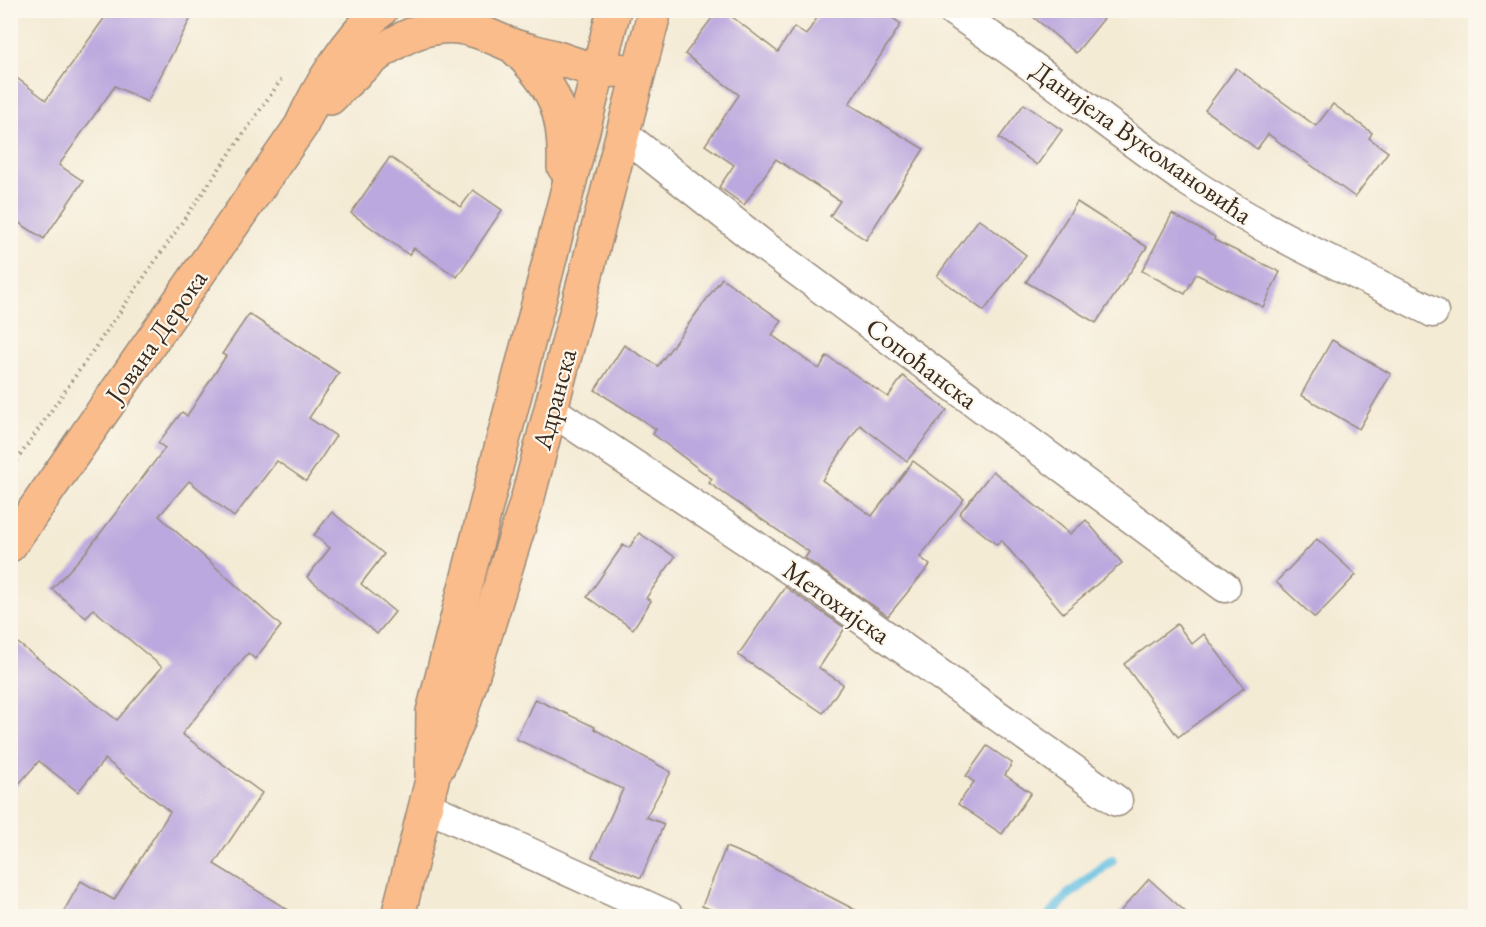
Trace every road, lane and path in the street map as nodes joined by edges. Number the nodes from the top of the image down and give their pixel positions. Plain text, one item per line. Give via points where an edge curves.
1 (381, 10) edge
2 (656, 10) edge
3 (952, 10) edge
4 (613, 11) edge
5 (512, 45) junction
6 (644, 55) junction
7 (598, 71) junction
8 (282, 77) dead end
9 (301, 126) junction
10 (623, 134) junction
11 (562, 210) junction
12 (1433, 312) dead end
13 (551, 410) junction
14 (10, 470) edge
15 (10, 545) edge
16 (1225, 587) dead end
17 (429, 793) junction
18 (1117, 801) dead end
19 (398, 916) edge
20 (668, 916) edge

1 - 9 main road, Јована Дерока via 345,51 311,103
2 - 6 main road, Адранска
3 - 12 street, Данијела Вукомановића via 1184,178 1248,218
4 - 6 main road via 633,25
4 - 7 main road, Адранска
5 - 7 main road, Јована Дерока
5 - 9 main road, Јована Дерока via 459,27 436,27 415,33 372,59
5 - 11 main road via 541,73 561,116 565,147
6 - 7 main road via 629,69
6 - 10 main road, Адранска
7 - 11 main road, Адранска
8 - 14 path
9 - 15 main road, Јована Дерока
10 - 13 main road, Адранска
10 - 16 street, Сопоћанска via 764,246
11 - 17 main road, Адранска via 433,712
13 - 17 main road, Адранска via 459,719
13 - 18 street, Метохијска via 828,594
17 - 19 main road, Адранска
17 - 20 street

